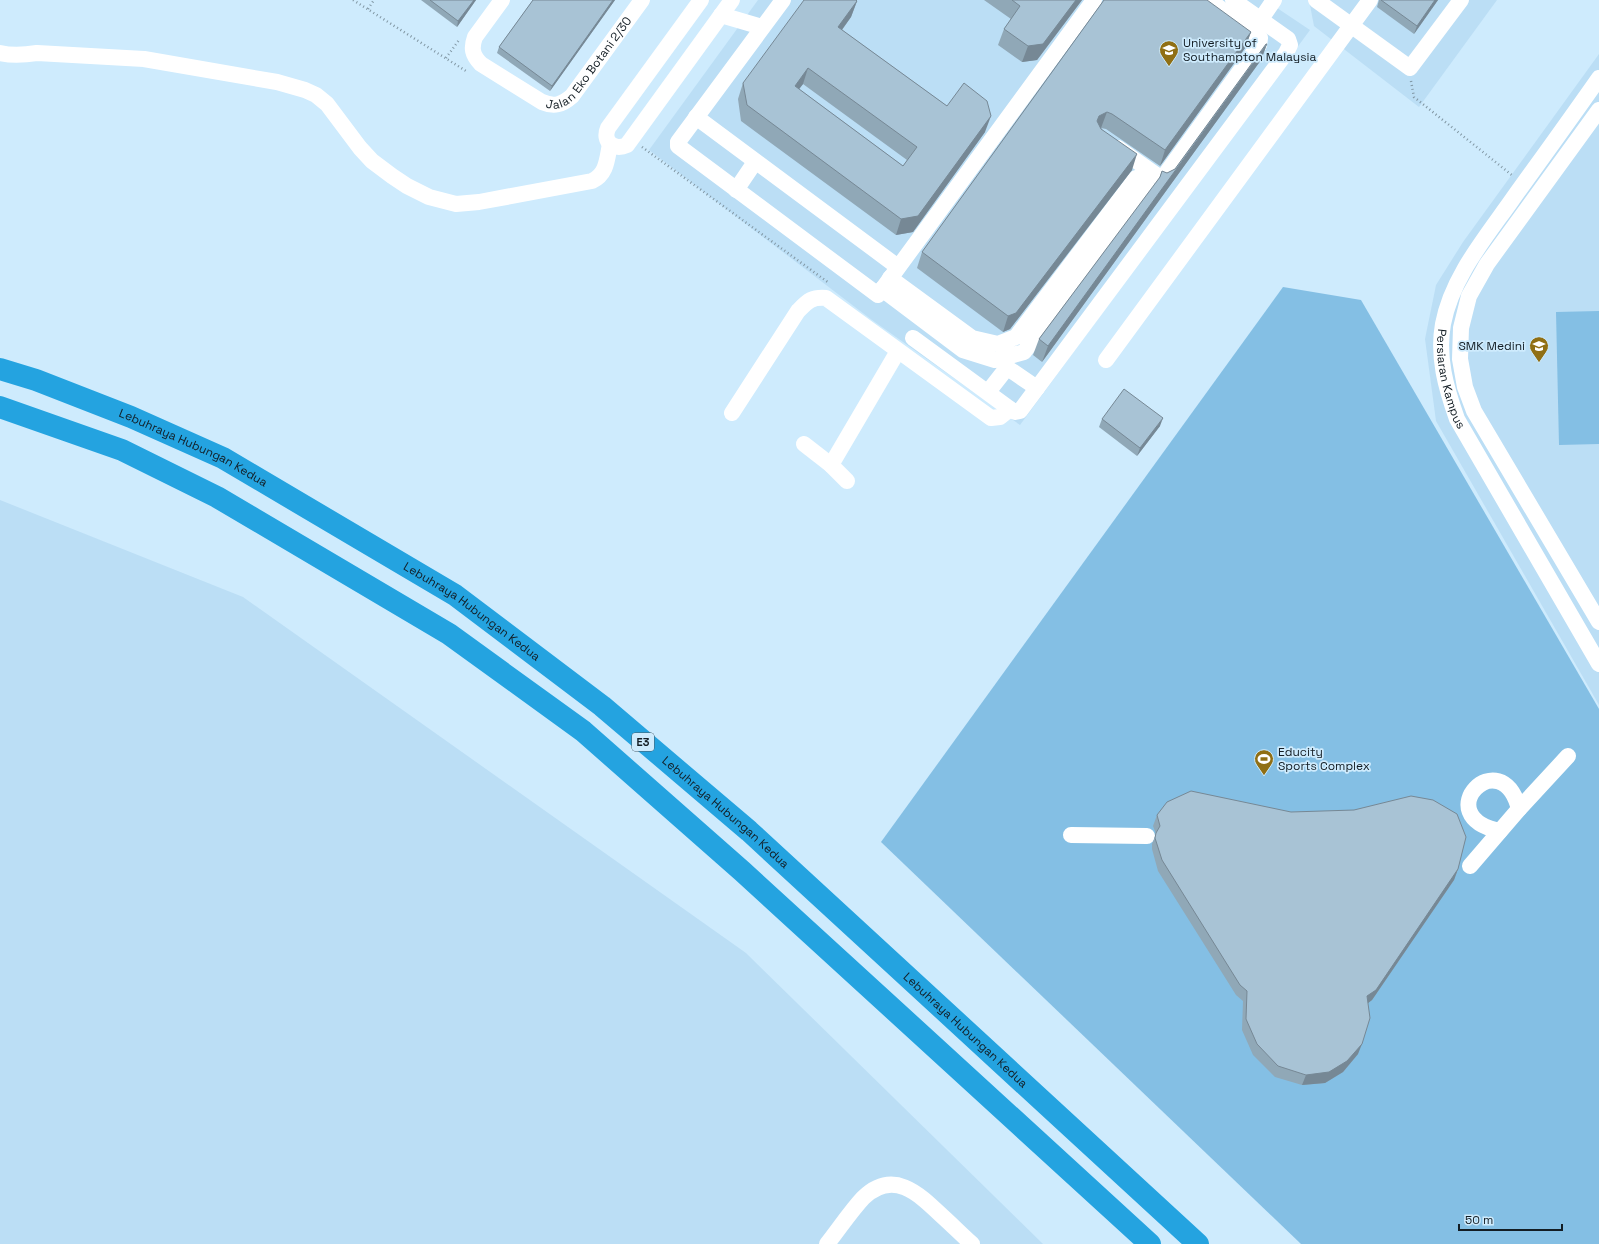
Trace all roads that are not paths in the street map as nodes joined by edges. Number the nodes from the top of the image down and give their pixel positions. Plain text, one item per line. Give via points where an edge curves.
1 (502, 0) edge
2 (642, 0) edge
3 (701, 0) edge
4 (732, 0) edge
5 (783, 0) edge
6 (1094, 0) edge
7 (1208, 0) edge
8 (1233, 0) edge
9 (1274, 0) edge
10 (1316, 0) edge
11 (1370, 0) edge
12 (1461, 0) edge
13 (721, 15) junction
14 (1260, 19) junction
15 (1351, 26) junction
16 (762, 27) junction
17 (0, 52) edge
18 (1599, 78) edge
19 (1599, 110) edge
20 (696, 117) junction
21 (1107, 141) edge
22 (610, 144) junction
23 (756, 162) junction
24 (736, 190) junction
25 (890, 278) junction
26 (913, 338) dead end
27 (898, 351) junction
28 (1106, 360) dead end
29 (0, 369) edge
30 (1037, 388) junction
31 (988, 392) junction
32 (0, 407) edge
33 (1010, 409) junction
34 (732, 413) dead end
35 (804, 444) dead end
36 (831, 465) junction
37 (847, 481) dead end
38 (1599, 622) edge
39 (1599, 664) edge
40 (1568, 756) dead end
41 (1520, 808) junction
42 (1500, 831) junction
43 (1071, 834) dead end
44 (1148, 836) dead end
45 (1470, 866) dead end
46 (827, 1244) edge
47 (972, 1244) edge
48 (1150, 1244) edge
49 (1198, 1244) edge

1 - 2 street, Jalan Eko Botani 2/30 via 475,37 472,44 475,58 550,105 566,102 572,96
3 - 22 street via 608,128 606,136
4 - 13 street
5 - 16 street
6 - 25 street
7 - 21 street via 1260,38 1259,45 1162,179
8 - 14 street
9 - 14 street
10 - 15 street
11 - 15 street
12 - 15 street via 1410,68
13 - 16 street
13 - 22 street via 627,145 617,147
14 - 30 street via 1288,38 1290,45 1286,53
15 - 28 street
16 - 20 street
17 - 22 street via 7,55 37,53 144,59 277,82 306,90 327,104 372,161 429,198 456,204 479,202 598,179 605,169
18 - 39 street, Persiaran Kampus via 1473,254 1453,291 1443,324 1441,358 1447,391 1457,419
19 - 38 street, Persiaran Kampus via 1487,264 1468,296 1461,328 1460,359 1465,387 1474,411
20 - 23 street
20 - 24 street via 678,142 678,146
23 - 24 street
23 - 25 street
24 - 25 street
25 - 25 street via 972,338 998,344 1016,338 1136,178 1147,188 1024,352 995,360 963,350
26 - 31 street
27 - 33 street via 991,418 1000,417
27 - 34 street via 826,298 815,297 798,311
27 - 36 street
29 - 49 highway, Lebuhraya Hubungan Kedua / E3 via 36,380 123,414 223,458 455,595 602,706 749,831
30 - 31 street via 1006,369
30 - 33 street via 1020,411
31 - 33 street
32 - 48 highway, E3 via 122,450 217,498 449,634 584,731 748,876
35 - 36 street
36 - 37 street
40 - 41 street
41 - 42 street
41 - 42 street via 1509,787 1500,782 1487,781 1476,787 1469,799 1473,818 1482,826
42 - 45 street
43 - 44 street
46 - 47 street via 863,1198 875,1189 891,1185 907,1187 920,1195

